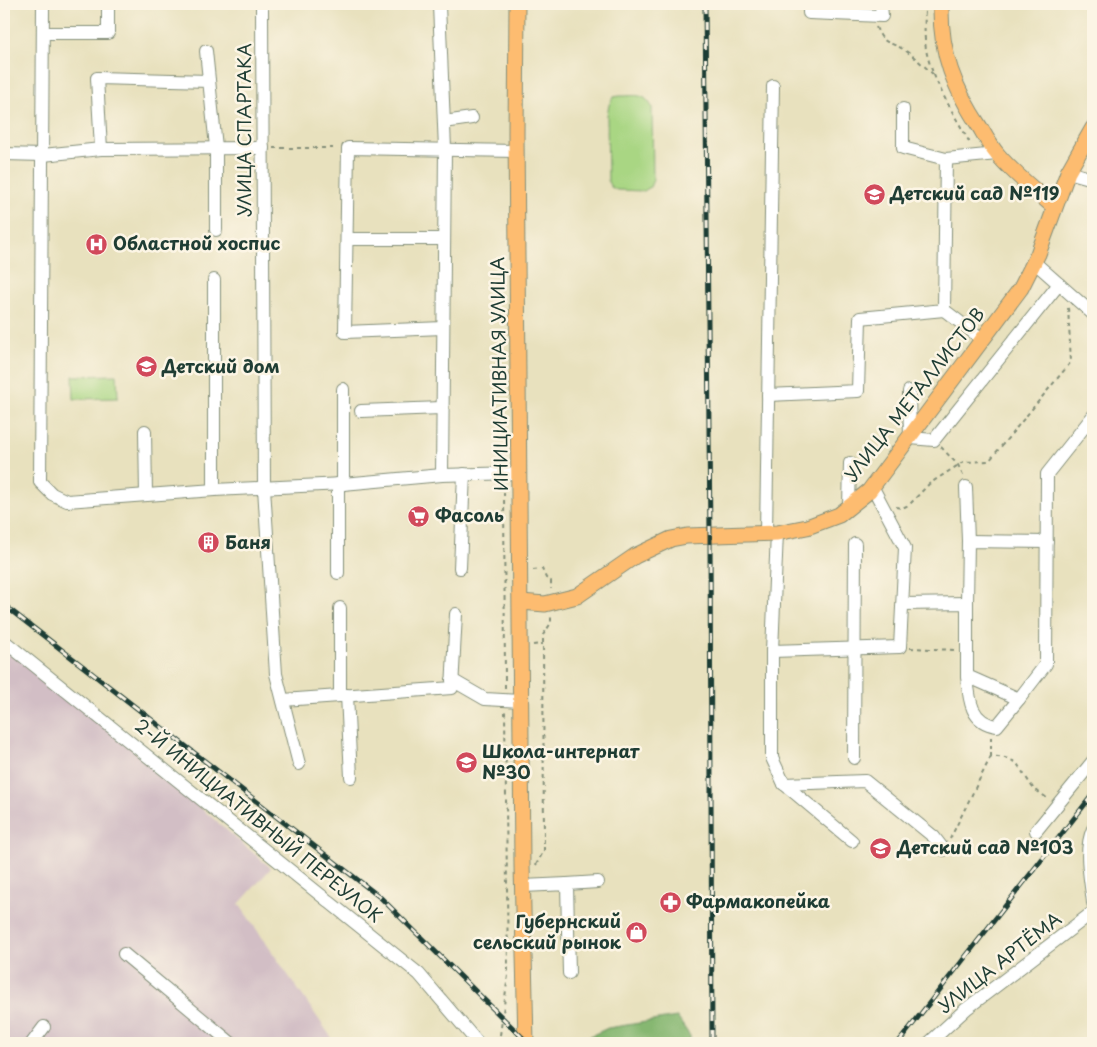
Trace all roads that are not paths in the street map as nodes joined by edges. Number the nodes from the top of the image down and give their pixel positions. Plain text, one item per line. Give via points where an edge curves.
1 (43, 4) edge
2 (108, 4) edge
3 (262, 4) edge
4 (517, 4) edge
5 (809, 4) edge
6 (881, 4) edge
7 (941, 4) edge
8 (439, 5) dead end
9 (43, 33) junction
10 (206, 51) dead end
11 (209, 81) junction
12 (773, 86) dead end
13 (903, 109) dead end
14 (472, 118) dead end
15 (444, 122) junction
16 (1093, 128) edge
17 (216, 147) junction
18 (263, 148) junction
19 (101, 149) junction
20 (445, 149) junction
21 (516, 151) junction
22 (4, 154) edge
23 (997, 154) junction
24 (43, 155) junction
25 (946, 159) junction
26 (1068, 172) junction
27 (1093, 179) edge
28 (1054, 207) junction
29 (216, 230) dead end
30 (347, 239) junction
31 (444, 239) junction
32 (1034, 262) junction
33 (214, 280) dead end
34 (1064, 288) junction
35 (944, 310) junction
36 (1093, 314) edge
37 (443, 328) junction
38 (982, 339) junction
39 (343, 390) dead end
40 (909, 391) dead end
41 (768, 395) junction
42 (442, 408) junction
43 (361, 411) dead end
44 (1093, 416) edge
45 (145, 431) dead end
46 (910, 438) junction
47 (850, 463) dead end
48 (520, 473) junction
49 (464, 474) junction
50 (442, 475) junction
51 (340, 484) junction
52 (872, 486) junction
53 (966, 487) road end
54 (264, 488) junction
55 (214, 490) junction
56 (146, 495) junction
57 (849, 507) junction
58 (771, 533) junction
59 (968, 541) junction
60 (1047, 542) junction
61 (855, 544) dead end
62 (460, 568) dead end
63 (338, 573) dead end
64 (521, 602) junction
65 (968, 603) junction
66 (903, 604) junction
67 (340, 608) dead end
68 (456, 614) dead end
69 (4, 641) edge
70 (854, 648) junction
71 (772, 651) junction
72 (967, 676) junction
73 (452, 680) junction
74 (344, 696) junction
75 (1019, 699) junction
76 (283, 700) junction
77 (521, 702) junction
78 (854, 758) dead end
79 (1093, 761) edge
80 (299, 764) dead end
81 (351, 777) dead end
82 (784, 784) junction
83 (1093, 829) edge
84 (1036, 831) dead end
85 (852, 841) dead end
86 (944, 850) road end
87 (598, 882) dead end
88 (567, 884) junction
89 (523, 886) junction
90 (1093, 903) edge
91 (1093, 912) edge
92 (124, 954) dead end
93 (568, 973) dead end
94 (44, 1027) dead end
95 (32, 1043) edge
96 (231, 1043) edge
97 (478, 1043) edge
98 (526, 1043) edge
99 (929, 1043) edge

1 - 9 street
2 - 9 street via 108,33
3 - 18 street, УЛИЦА СПАРТАКА
4 - 21 main road, ИНИЦИАТИВНАЯ УЛИЦА
5 - 6 street via 809,13 882,16
7 - 23 main road via 942,42 952,78
8 - 15 street
9 - 24 street
10 - 11 street
11 - 17 street
11 - 19 street via 97,78
12 - 41 street
13 - 25 street via 903,148
14 - 15 street
15 - 20 street
16 - 26 main road, УЛИЦА МЕТАЛЛИСТОВ
17 - 18 street
17 - 19 street
17 - 29 street
18 - 54 street, УЛИЦА СПАРТАКА
19 - 24 street
20 - 21 street
20 - 30 street via 348,148
20 - 31 street
21 - 48 main road, ИНИЦИАТИВНАЯ УЛИЦА
22 - 24 street
23 - 25 street
23 - 28 main road
24 - 56 street via 40,482 52,494 67,501
25 - 35 street
26 - 27 street
26 - 28 main road, УЛИЦА МЕТАЛЛИСТОВ
28 - 32 main road, УЛИЦА МЕТАЛЛИСТОВ
30 - 31 street
30 - 37 street via 345,332
31 - 37 street
32 - 34 street
32 - 38 main road, УЛИЦА МЕТАЛЛИСТОВ via 1021,288
33 - 55 street
34 - 36 street
34 - 46 street via 934,440
35 - 38 street
35 - 41 street via 860,318 858,392
37 - 42 street
38 - 46 main road, УЛИЦА МЕТАЛЛИСТОВ
39 - 51 street
40 - 46 street
41 - 58 street
42 - 43 street
42 - 50 street
44 - 60 street via 1047,474
45 - 56 street
46 - 52 main road, УЛИЦА МЕТАЛЛИСТОВ
47 - 57 street
48 - 49 street
48 - 64 main road, ИНИЦИАТИВНАЯ УЛИЦА
49 - 50 street
49 - 62 street
50 - 51 street
51 - 54 street
51 - 63 street
52 - 57 main road, УЛИЦА МЕТАЛЛИСТОВ
52 - 66 street via 905,548
53 - 59 street
54 - 55 street
54 - 76 street, УЛИЦА СПАРТАКА via 276,674
55 - 56 street
57 - 58 main road, УЛИЦА МЕТАЛЛИСТОВ via 839,515 807,527
58 - 64 main road, УЛИЦА МЕТАЛЛИСТОВ via 671,539 635,556 577,596 545,604
58 - 71 street
59 - 60 street
59 - 65 street
60 - 75 street via 1046,664
61 - 70 street
64 - 77 main road, ИНИЦИАТИВНАЯ УЛИЦА
65 - 66 street
65 - 72 street
66 - 70 street via 900,647
67 - 74 street
68 - 73 street
69 - 97 street, 2-Й ИНИЦИАТИВНЫЙ ПЕРЕУЛОК via 419,974
70 - 71 street
70 - 78 street
71 - 82 street via 772,758
72 - 75 street
72 - 75 street via 969,701 975,714 990,725 997,726
73 - 74 street via 452,688
73 - 77 street via 485,699
74 - 76 street
74 - 81 street
76 - 80 street, УЛИЦА СПАРТАКА
77 - 89 main road, ИНИЦИАТИВНАЯ УЛИЦА
79 - 84 street
82 - 85 street
82 - 86 street via 865,780 934,837
83 - 90 street via 1088,852
87 - 88 street
88 - 89 street
88 - 93 street
89 - 98 main road, ИНИЦИАТИВНАЯ УЛИЦА
91 - 99 street, УЛИЦА АРТЁМА via 966,1009
92 - 96 street
94 - 95 street

